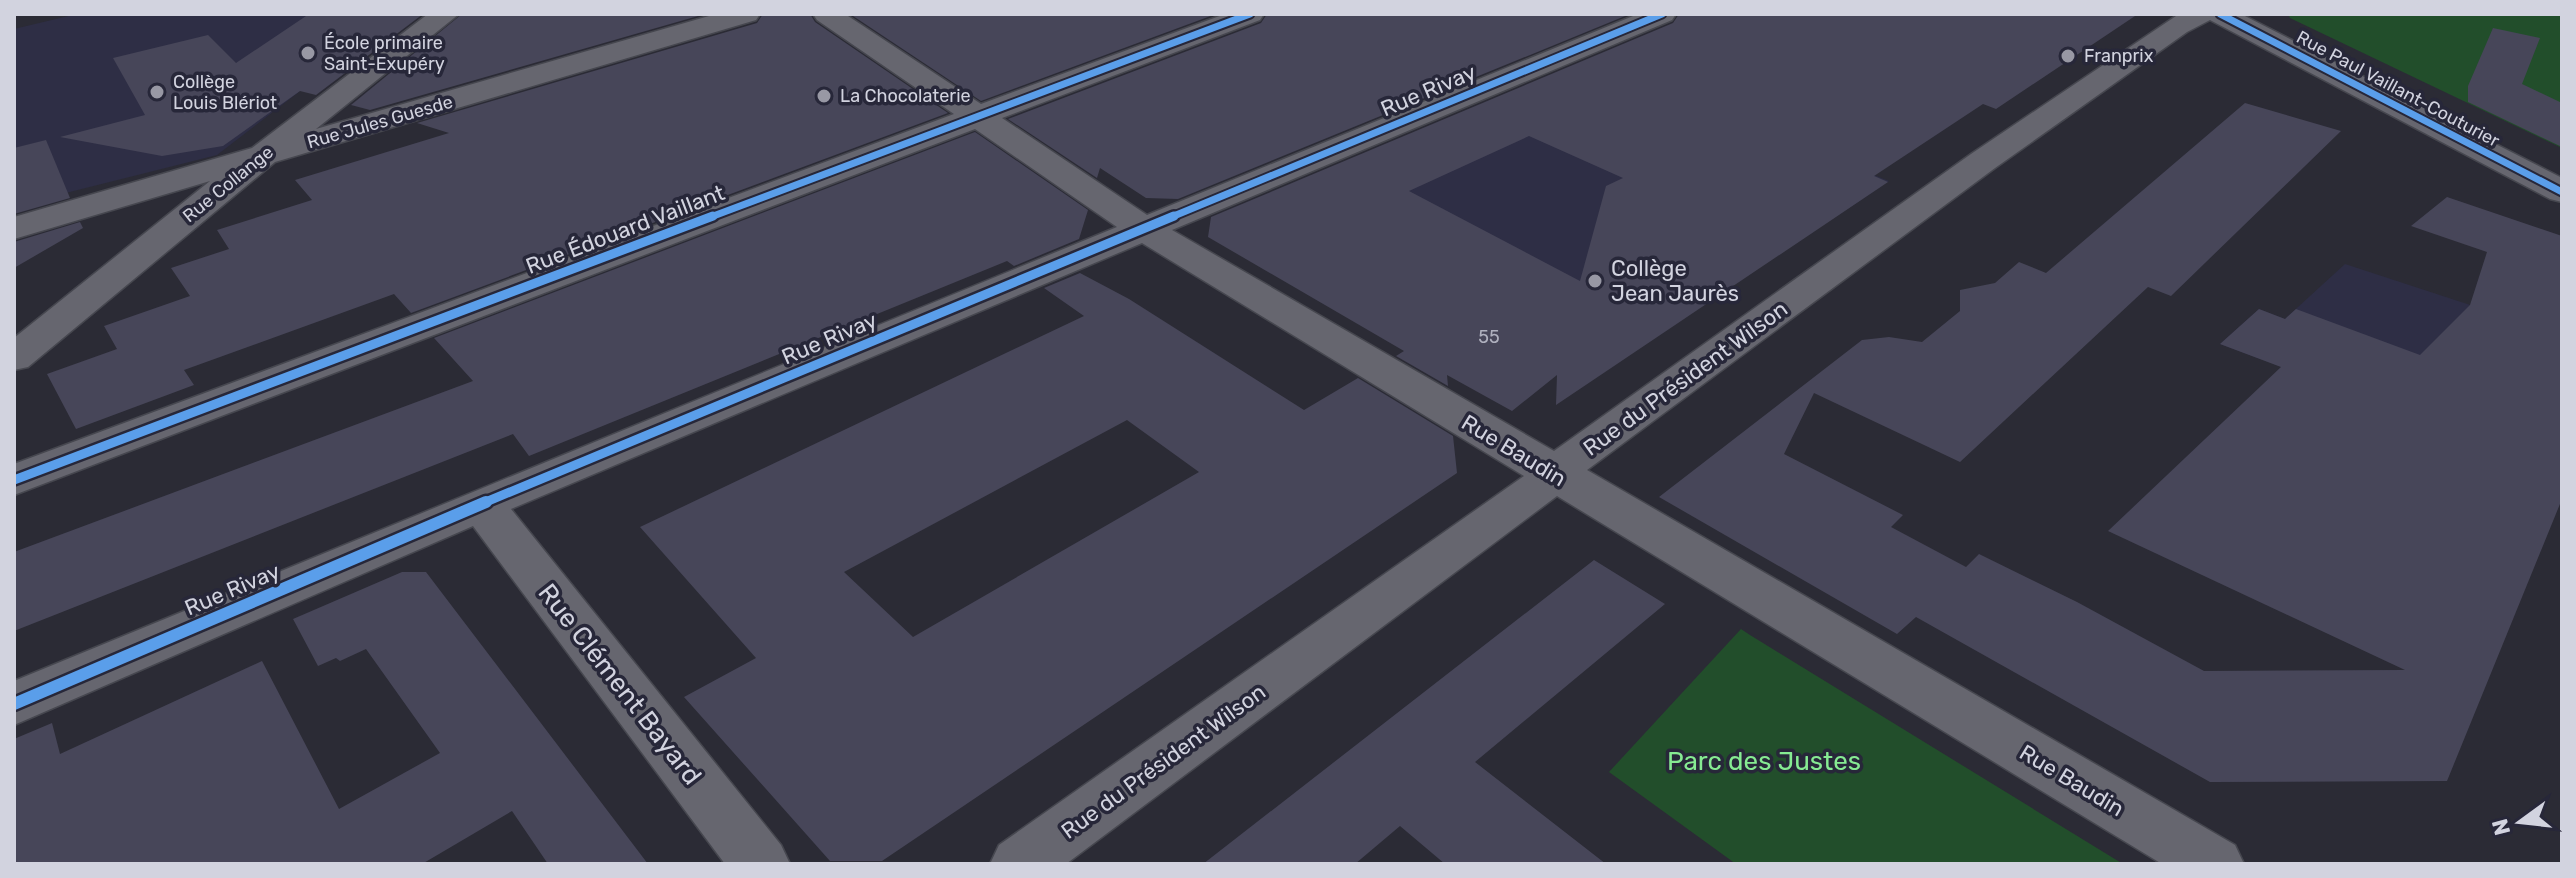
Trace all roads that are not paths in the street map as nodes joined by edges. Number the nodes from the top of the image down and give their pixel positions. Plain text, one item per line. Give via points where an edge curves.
1 (445, 14) edge
2 (746, 14) edge
3 (827, 14) edge
4 (1250, 14) edge
5 (1662, 14) edge
6 (2201, 14) edge
7 (2220, 14) edge
8 (979, 117) junction
9 (261, 157) junction
10 (2562, 192) edge
11 (14, 228) edge
12 (1144, 229) junction
13 (14, 358) edge
14 (1555, 475) junction
15 (14, 480) edge
16 (481, 504) junction
17 (14, 704) edge
18 (760, 864) edge
19 (1020, 864) edge
20 (2214, 864) edge

1 - 9 street, Rue Collange
2 - 9 street, Rue Jules Guesde
3 - 8 street, Rue Baudin
4 - 8 street, Rue Édouard Vaillant
5 - 12 street, Rue Rivay
6 - 14 street, Rue du Président Wilson via 1983,161
7 - 10 street, Rue Paul Vaillant-Couturier
8 - 12 street, Rue Baudin
8 - 15 street, Rue Édouard Vaillant
9 - 11 street, Rue Jules Guesde
9 - 13 street, Rue Collange
12 - 14 street, Rue Baudin
12 - 16 street, Rue Rivay
14 - 19 street, Rue du Président Wilson
14 - 20 street, Rue Baudin
16 - 17 street, Rue Rivay
16 - 18 street, Rue Clément Bayard

